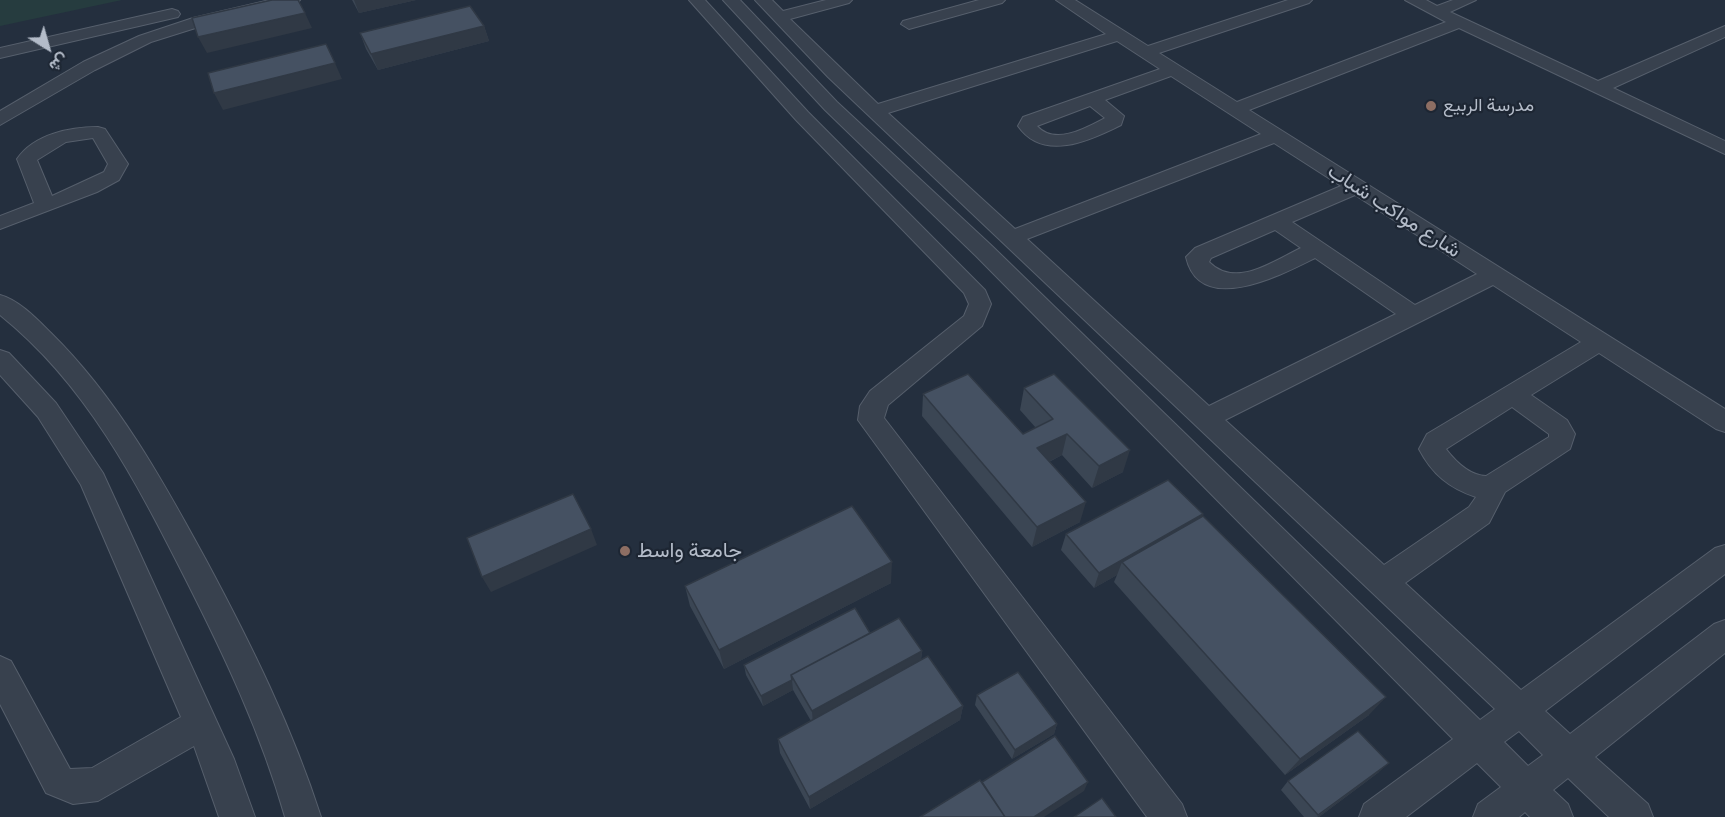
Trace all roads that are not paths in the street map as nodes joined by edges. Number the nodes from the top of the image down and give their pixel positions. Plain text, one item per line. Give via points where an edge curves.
1 (178, 0) edge
2 (235, 0) edge
3 (292, 0) edge
4 (697, 0) edge
5 (731, 0) edge
6 (844, 0) edge
7 (997, 0) edge
8 (1304, 0) edge
9 (1413, 0) edge
10 (1468, 0) edge
11 (1071, 1) edge
12 (771, 8) edge
13 (1437, 11) junction
14 (1460, 22) junction
15 (909, 24) dead end
16 (1725, 31) edge
17 (1119, 35) junction
18 (45, 36) junction
19 (0, 39) edge
20 (0, 52) edge
21 (1146, 52) junction
22 (1173, 70) junction
23 (1598, 88) junction
24 (1092, 99) dead end
25 (1235, 109) junction
26 (876, 111) junction
27 (0, 119) edge
28 (1276, 135) junction
29 (1725, 148) edge
30 (1356, 187) junction
31 (45, 205) dead end
32 (1276, 221) junction
33 (0, 223) edge
34 (1011, 238) junction
35 (1316, 249) junction
36 (1494, 275) junction
37 (0, 303) edge
38 (1413, 315) junction
39 (1599, 342) junction
40 (0, 359) edge
41 (1513, 395) junction
42 (1205, 418) junction
43 (1725, 422) edge
44 (1492, 486) junction
45 (1725, 558) edge
46 (1382, 583) junction
47 (1725, 634) edge
48 (0, 671) edge
49 (1519, 711) junction
50 (201, 724) junction
51 (1478, 741) junction
52 (1569, 756) junction
53 (1527, 790) junction
54 (237, 817) edge
55 (303, 817) edge
56 (1169, 817) edge
57 (1377, 817) edge
58 (1491, 817) edge
59 (1555, 817) edge
60 (1635, 817) edge

1 - 18 street
2 - 18 street
3 - 27 street via 178,26 137,42
4 - 56 street via 809,124 974,290 980,304 974,320 879,398 871,420
5 - 51 street via 831,106 984,251
6 - 12 street
7 - 15 street
8 - 21 street
9 - 13 street
10 - 13 street
11 - 17 street, شارع مواكب شباب
12 - 26 street
13 - 14 street
14 - 23 street
14 - 25 street
16 - 23 street
17 - 21 street, شارع مواكب شباب
17 - 26 street
18 - 19 street
18 - 20 street
21 - 22 street, شارع مواكب شباب
22 - 24 street
22 - 25 street, شارع مواكب شباب
23 - 29 street
25 - 28 street, شارع مواكب شباب
26 - 34 street
28 - 30 street, شارع مواكب شباب
28 - 34 street
30 - 32 street
30 - 36 street, شارع مواكب شباب
31 - 33 street
32 - 35 street
32 - 35 street via 1203,253 1197,257 1199,265 1218,280 1237,283
34 - 42 street
35 - 38 street
36 - 38 street
36 - 39 street, شارع مواكب شباب
37 - 55 street via 40,335 93,394 166,512 276,732
38 - 42 street
39 - 41 street
39 - 43 street, شارع مواكب شباب
40 - 50 street via 46,410 93,481
41 - 44 street via 1558,427 1562,439
41 - 44 street via 1436,441 1432,449 1439,460 1463,479 1479,488
42 - 46 street
44 - 46 street via 1490,498 1479,515
45 - 49 street
46 - 49 street
47 - 52 street
48 - 50 street via 58,781 68,786 85,788 98,784
49 - 51 street
49 - 52 street
50 - 54 street
51 - 53 street
51 - 57 street
52 - 53 street
52 - 60 street
53 - 58 street
53 - 59 street

